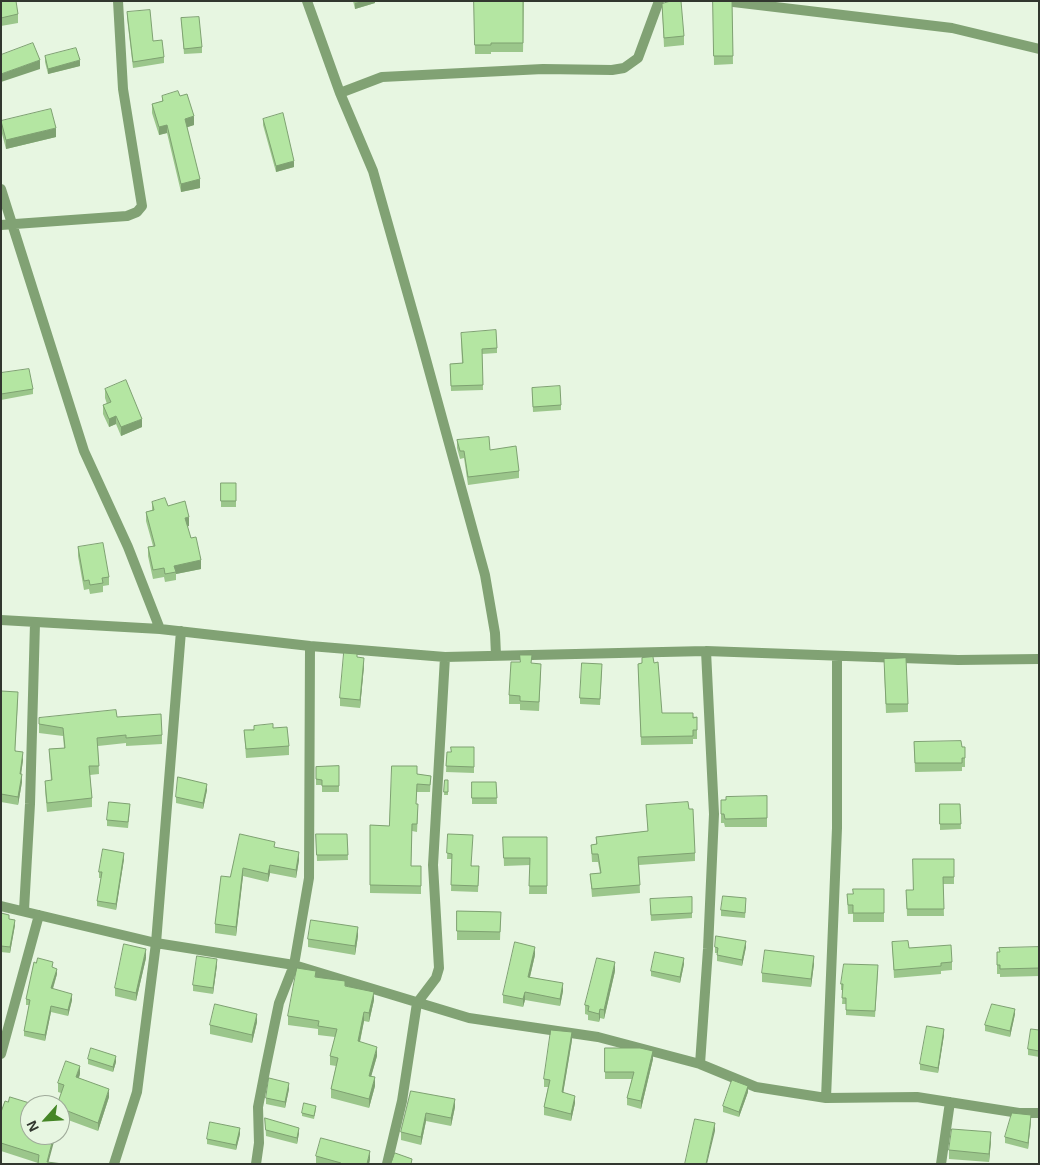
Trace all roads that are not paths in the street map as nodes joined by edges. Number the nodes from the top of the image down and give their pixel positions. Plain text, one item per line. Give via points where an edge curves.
1 (118, 1) edge
2 (306, 1) edge
3 (674, 1) edge
4 (725, 1) edge
5 (658, 4) edge
6 (800, 6) edge
7 (1039, 49) edge
8 (340, 93) junction
9 (1, 189) edge
10 (6, 224) edge
11 (1, 620) edge
12 (35, 623) junction
13 (160, 629) junction
14 (181, 631) junction
15 (310, 646) junction
16 (706, 651) junction
17 (496, 655) junction
18 (837, 656) junction
19 (445, 657) junction
20 (1039, 659) edge
21 (1, 906) edge
22 (24, 910) junction
23 (39, 915) junction
24 (156, 943) junction
25 (294, 965) junction
26 (417, 1003) junction
27 (1, 1054) edge
28 (700, 1064) junction
29 (826, 1098) junction
30 (950, 1102) junction
31 (1039, 1113) edge
32 (114, 1164) edge
33 (256, 1164) edge
34 (387, 1164) edge
35 (941, 1164) edge

1 - 10 street via 123,89 142,206 128,216
2 - 8 street
3 - 5 street
4 - 6 street
5 - 8 street via 638,58 624,68 382,77
6 - 7 street via 952,28
8 - 17 street via 373,171 429,370 485,575
9 - 10 street
10 - 13 street via 84,451 128,547
11 - 12 street
12 - 13 street
12 - 22 street
13 - 14 street
14 - 15 street
14 - 24 street
15 - 19 street
15 - 25 street via 309,878
16 - 17 street
16 - 18 street
16 - 28 street via 714,814
17 - 19 street
18 - 20 street
18 - 29 street via 837,828
19 - 26 street via 433,866 439,968 436,978
21 - 22 street
22 - 23 street
23 - 24 street
23 - 27 street
24 - 25 street
24 - 32 street via 137,1092
25 - 26 street
25 - 33 street via 279,1003 258,1107
26 - 28 street via 469,1018 598,1037
26 - 34 street via 402,1101
28 - 29 street via 756,1087
29 - 30 street via 917,1097
30 - 31 street
30 - 35 street

